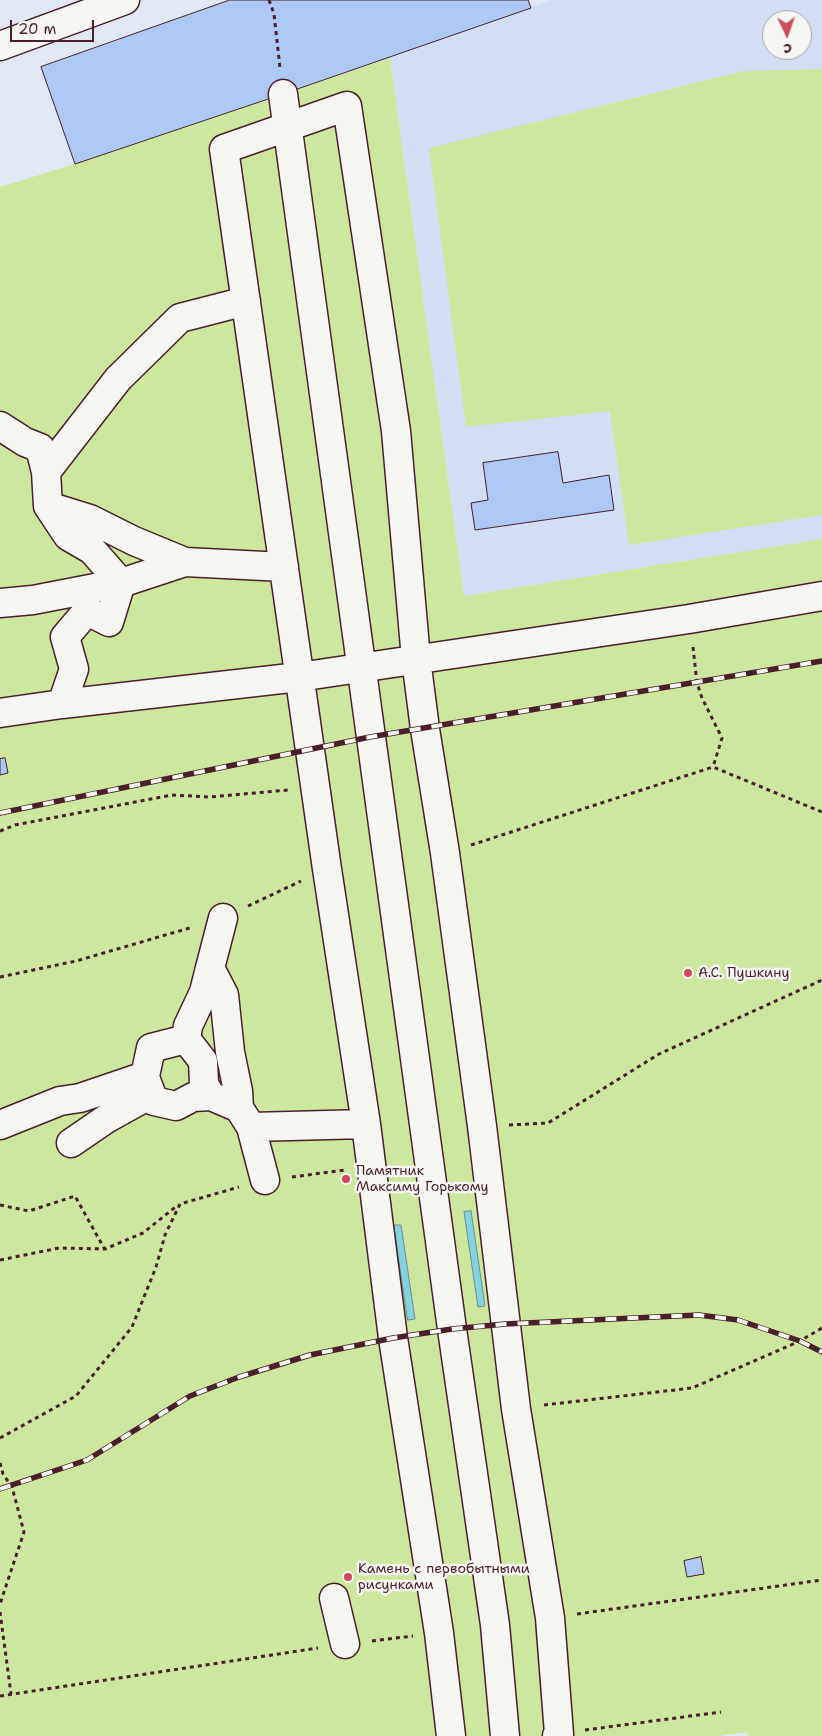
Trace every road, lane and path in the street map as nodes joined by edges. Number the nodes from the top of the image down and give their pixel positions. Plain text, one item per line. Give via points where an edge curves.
1 (125, 0) edge
2 (269, 0) edge
3 (0, 46) edge
4 (283, 94) joint
5 (287, 128) junction
6 (246, 301) junction
7 (0, 426) edge
8 (46, 472) junction
9 (48, 506) junction
10 (185, 562) junction
11 (284, 567) junction
12 (121, 583) junction
13 (0, 584) edge
14 (822, 596) edge
15 (33, 600) junction
16 (0, 603) edge
17 (689, 619) junction
18 (416, 659) junction
19 (361, 667) junction
20 (299, 677) junction
21 (62, 704) junction
22 (0, 713) edge
23 (713, 767) junction
24 (315, 786) junction
25 (822, 812) edge
26 (0, 831) edge
27 (445, 853) junction
28 (327, 869) junction
29 (223, 918) junction
30 (210, 968) junction
31 (0, 977) edge
32 (822, 980) edge
33 (186, 1039) junction
34 (148, 1085) junction
35 (211, 1096) junction
36 (71, 1099) junction
37 (245, 1118) junction
38 (366, 1124) junction
39 (0, 1125) edge
40 (482, 1126) junction
41 (371, 1167) junction
42 (265, 1180) junction
43 (180, 1204) junction
44 (0, 1205) edge
45 (105, 1248) junction
46 (0, 1260) edge
47 (822, 1328) edge
48 (516, 1409) junction
49 (0, 1438) edge
50 (0, 1463) edge
51 (334, 1598) dead end
52 (0, 1604) edge
53 (0, 1612) edge
54 (345, 1644) dead end
55 (11, 1694) dead end
56 (721, 1712) dead end
57 (558, 1735) edge
58 (451, 1736) edge
59 (505, 1736) edge

1 - 3 street
2 - 4 path via 274,14
4 - 5 street
5 - 6 street via 224,149
5 - 18 street via 347,106 396,432
5 - 19 street
6 - 8 street via 180,318 118,379
6 - 11 street
7 - 8 street via 40,448
8 - 9 street
9 - 10 street via 90,519
9 - 12 street via 68,536 92,550
10 - 11 street
10 - 12 street
11 - 20 street
12 - 15 street
12 - 21 street via 109,622 87,611 65,637 74,669
13 - 15 street
14 - 17 street
15 - 16 street
17 - 18 street
17 - 23 path via 697,683 722,738
18 - 19 street
18 - 27 street
19 - 20 street
19 - 59 street via 495,1625
20 - 21 street
20 - 24 street
21 - 22 street
23 - 25 path
23 - 27 path
24 - 26 path via 210,797 172,796 24,823
24 - 28 street
27 - 40 street
28 - 29 path
28 - 38 street
29 - 30 street
29 - 31 path via 76,961
30 - 33 street
30 - 37 street via 224,995 230,1052
32 - 40 path via 659,1054 548,1123
33 - 34 street via 151,1048
33 - 35 street via 203,1061 204,1084
34 - 35 street via 154,1101 176,1106 193,1097
34 - 36 street
34 - 36 street via 81,1136 81,1117
35 - 37 street
36 - 39 street
37 - 38 street
37 - 42 street
38 - 41 street
40 - 48 street
41 - 42 path
41 - 58 street
42 - 43 path
43 - 45 path via 142,1233
43 - 49 path via 165,1235 132,1327 76,1396
44 - 45 path via 28,1211 75,1196
45 - 46 path via 59,1248
47 - 48 path via 800,1341 692,1388
48 - 57 street via 550,1618
50 - 52 path via 12,1486 24,1532
51 - 54 street
53 - 55 path
56 - 57 path

